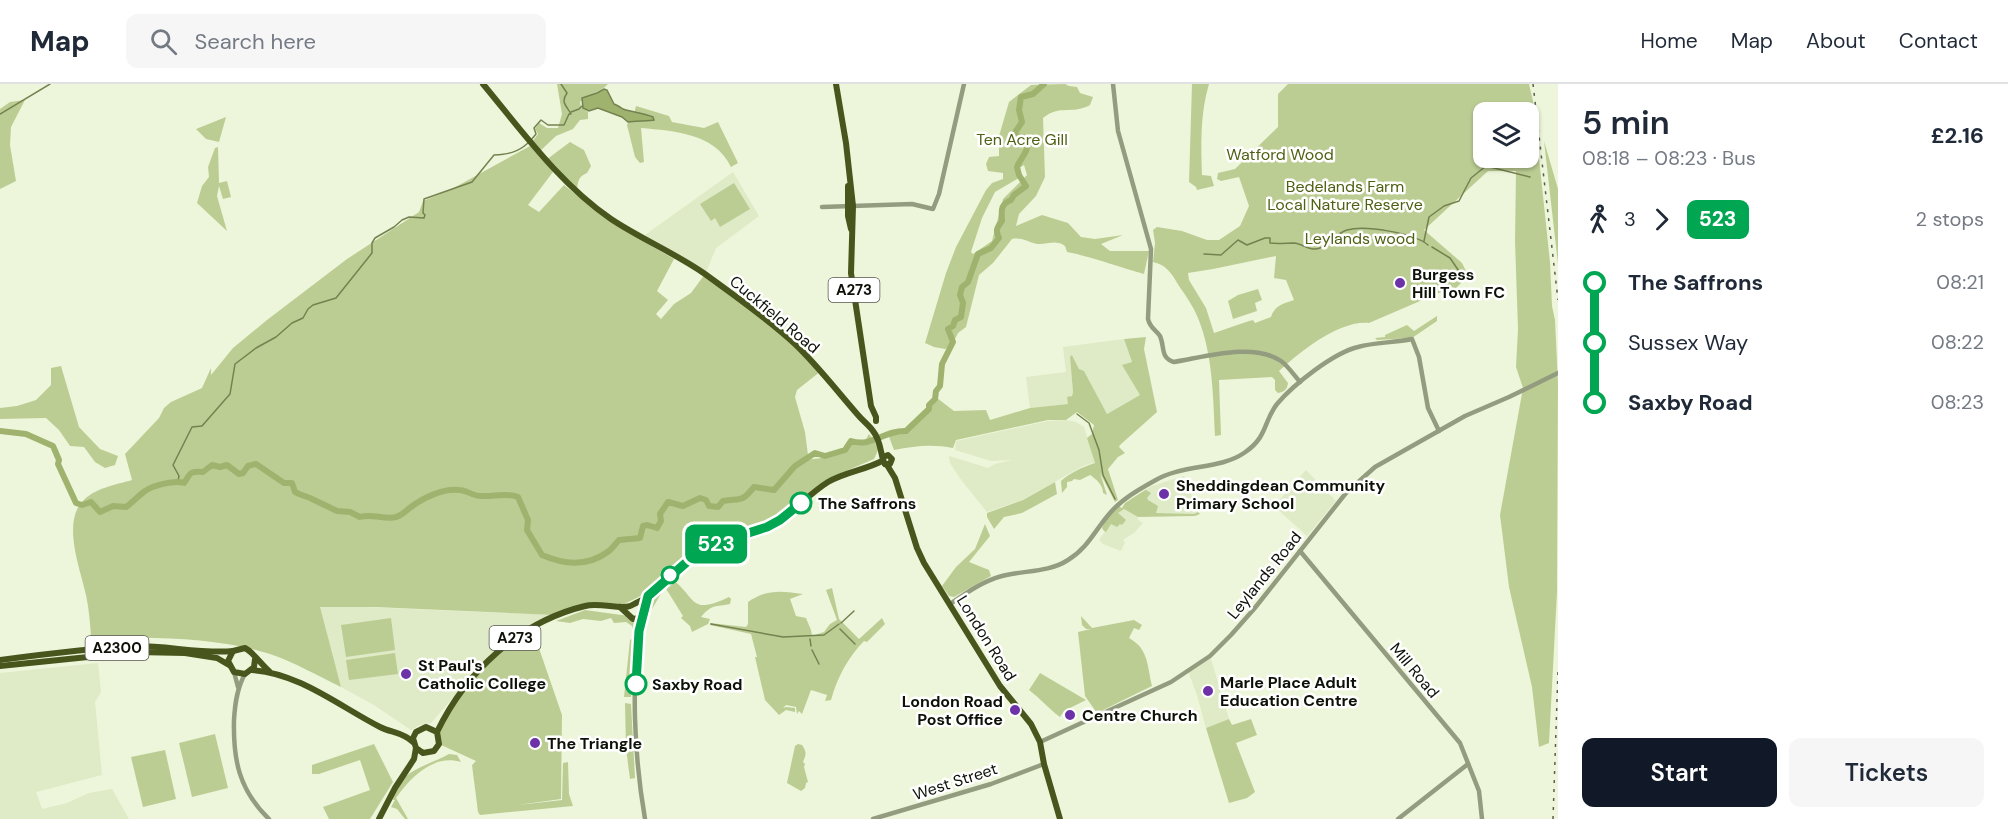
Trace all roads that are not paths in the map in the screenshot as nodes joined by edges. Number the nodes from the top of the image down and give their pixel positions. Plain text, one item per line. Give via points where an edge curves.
1 (483, 84) edge
2 (836, 84) edge
3 (964, 84) edge
4 (1113, 84) edge
5 (850, 206) junction
6 (822, 207) dead end
7 (1558, 373) edge
8 (1300, 382) junction
9 (873, 427) junction
10 (1439, 431) junction
11 (886, 462) junction
12 (1300, 551) junction
13 (648, 596) junction
14 (633, 604) junction
15 (950, 604) junction
16 (620, 607) junction
17 (644, 607) junction
18 (636, 617) junction
19 (233, 651) junction
20 (255, 659) junction
21 (0, 660) edge
22 (229, 665) junction
23 (0, 666) edge
24 (252, 670) junction
25 (270, 671) junction
26 (234, 672) junction
27 (245, 674) junction
28 (238, 687) junction
29 (434, 730) junction
30 (416, 732) junction
31 (406, 735) junction
32 (1040, 742) junction
33 (415, 745) junction
34 (423, 753) junction
35 (414, 759) junction
36 (1044, 764) junction
37 (1468, 764) junction
38 (269, 819) edge
39 (379, 819) edge
40 (645, 819) edge
41 (873, 819) edge
42 (1060, 819) edge
43 (1398, 819) edge
44 (1482, 819) edge

1 - 9 main road, Cuckfield Road via 558,173 594,205 717,283 793,342
2 - 5 main road, A273 via 846,143
3 - 5 street via 933,209 912,204
4 - 8 street via 1118,131 1151,249 1148,319 1160,337 1167,360 1242,351 1261,353 1280,361
5 - 6 street
5 - 9 main road, A273 via 851,273
7 - 10 street, Leylands Road
8 - 10 street via 1356,347 1412,339 1428,408
8 - 15 street via 1277,404 1263,434 1242,454 1163,476 1121,502 1083,550 1066,562 997,578
9 - 11 main road, London Road / A273
10 - 12 street, Leylands Road via 1375,467 1357,482
11 - 13 main road, A273 via 826,483 767,527 705,549
11 - 15 main road, London Road via 917,548
12 - 32 street, Leylands Road via 1210,656 1171,682
12 - 37 street, Mill Road via 1460,743
13 - 14 main road, A273
13 - 17 main road, A273
14 - 16 main road, A273
14 - 17 main road
14 - 18 main road via 628,611
15 - 32 main road, London Road
16 - 18 main road
16 - 29 main road, A273 via 586,605 550,618 519,636 484,663
17 - 18 main road via 645,612
18 - 40 street via 636,726
19 - 20 main road via 245,648
19 - 21 main road, A2300 via 137,646
19 - 22 main road
20 - 24 main road
20 - 25 main road
22 - 23 main road, A2300 via 217,658 185,653 137,652
22 - 26 main road
24 - 25 main road
24 - 27 main road
25 - 31 main road via 299,682 383,728
26 - 27 main road
26 - 28 street
27 - 28 street
28 - 38 street via 236,764 256,806
29 - 30 main road via 424,727
29 - 34 main road via 440,740 438,746
30 - 31 main road
30 - 33 main road
31 - 33 main road
32 - 36 main road, London Road
33 - 34 main road
33 - 35 main road
34 - 35 main road
35 - 39 main road
36 - 41 street, West Street
36 - 42 main road, London Road
37 - 43 street
37 - 44 street, Mill Road via 1479,791

